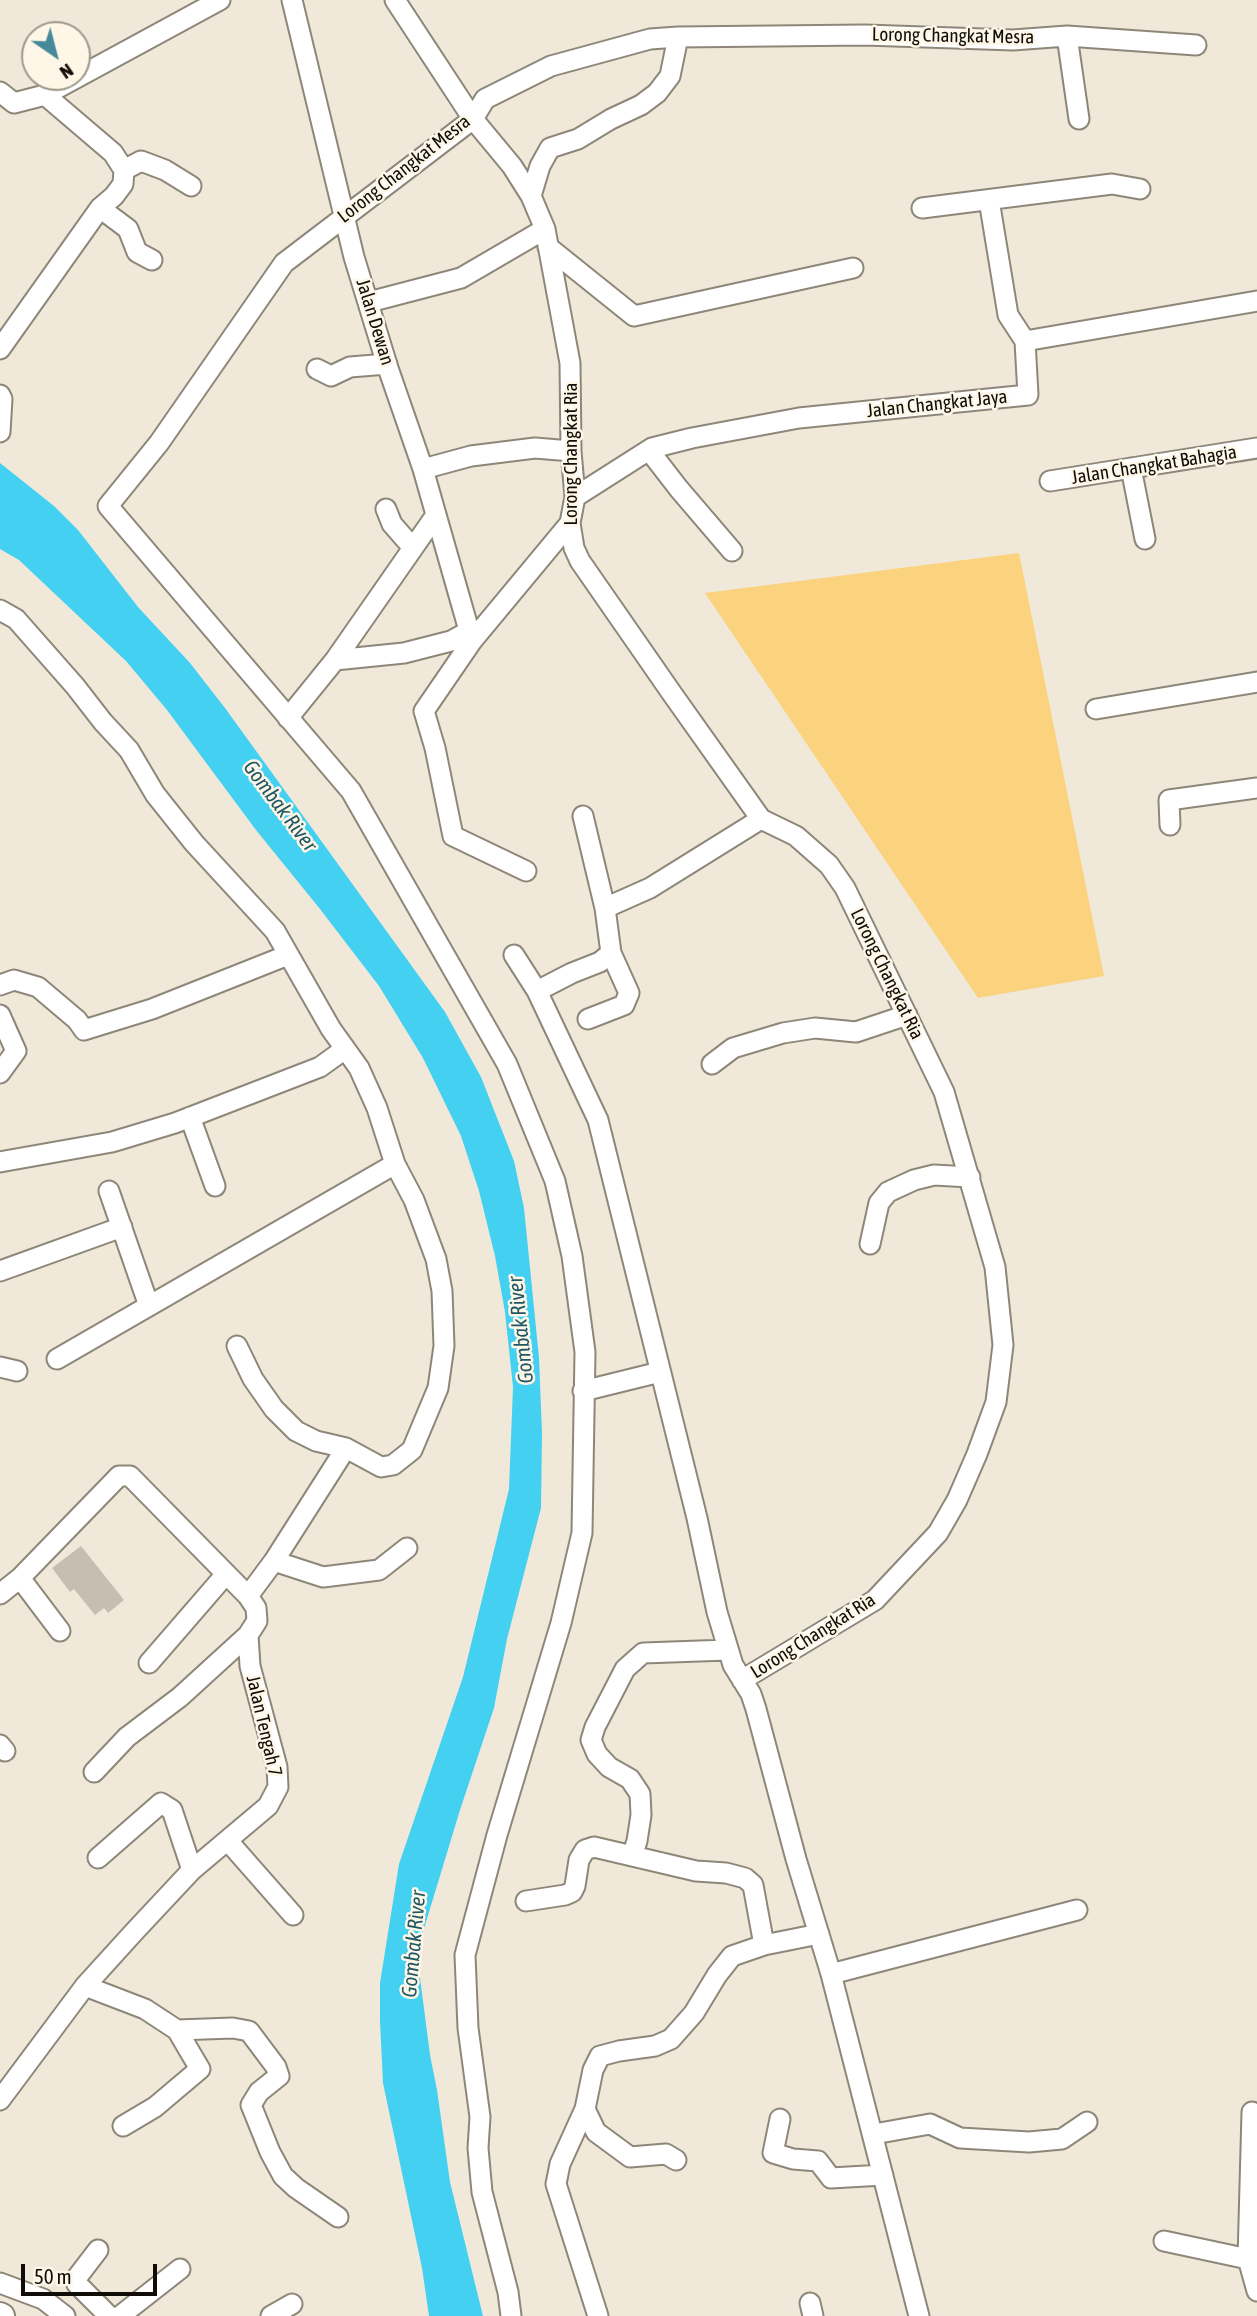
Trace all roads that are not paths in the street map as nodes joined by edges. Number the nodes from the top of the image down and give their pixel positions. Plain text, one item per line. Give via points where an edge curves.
1 (220, 0) edge
2 (292, 0) edge
3 (395, 0) edge
4 (1067, 36) junction
5 (678, 37) junction
6 (1196, 45) dead end
7 (0, 92) edge
8 (45, 95) junction
9 (473, 118) junction
10 (1079, 119) dead end
11 (124, 170) junction
12 (191, 186) dead end
13 (1140, 189) dead end
14 (531, 196) junction
15 (989, 200) junction
16 (100, 208) junction
17 (922, 208) dead end
18 (343, 216) junction
19 (547, 238) junction
20 (152, 260) dead end
21 (853, 268) dead end
22 (1257, 301) edge
23 (369, 302) junction
24 (1025, 341) junction
25 (0, 349) edge
26 (387, 363) junction
27 (317, 369) dead end
28 (0, 395) edge
29 (0, 432) edge
30 (653, 447) junction
31 (1257, 448) edge
32 (571, 451) junction
33 (1131, 468) junction
34 (423, 469) junction
35 (1050, 481) dead end
36 (575, 497) junction
37 (386, 509) dead end
38 (436, 514) junction
39 (570, 523) junction
40 (1145, 539) dead end
41 (413, 548) junction
42 (732, 551) dead end
43 (0, 610) edge
44 (470, 636) junction
45 (335, 660) junction
46 (1257, 682) edge
47 (1096, 709) dead end
48 (288, 718) junction
49 (1257, 788) edge
50 (583, 816) dead end
51 (761, 818) junction
52 (1170, 825) dead end
53 (526, 870) dead end
54 (605, 908) junction
55 (611, 953) junction
56 (288, 955) junction
57 (514, 956) dead end
58 (0, 985) edge
59 (537, 992) junction
60 (0, 1015) edge
61 (907, 1015) junction
62 (588, 1019) dead end
63 (345, 1049) junction
64 (712, 1064) dead end
65 (0, 1073) edge
66 (190, 1117) junction
67 (0, 1163) edge
68 (395, 1164) junction
69 (970, 1177) junction
70 (215, 1186) dead end
71 (109, 1191) dead end
72 (122, 1227) junction
73 (870, 1244) dead end
74 (0, 1271) edge
75 (149, 1306) junction
76 (237, 1346) dead end
77 (57, 1359) dead end
78 (660, 1372) junction
79 (583, 1391) junction
80 (346, 1448) junction
81 (407, 1548) dead end
82 (274, 1561) junction
83 (226, 1574) junction
84 (20, 1578) junction
85 (0, 1594) edge
86 (248, 1596) junction
87 (60, 1631) dead end
88 (248, 1635) junction
89 (728, 1650) junction
90 (149, 1663) dead end
91 (742, 1680) junction
92 (94, 1772) dead end
93 (228, 1842) junction
94 (632, 1856) junction
95 (98, 1858) dead end
96 (192, 1870) junction
97 (526, 1901) dead end
98 (1077, 1910) dead end
99 (293, 1915) dead end
100 (819, 1934) junction
101 (764, 1945) junction
102 (831, 1974) junction
103 (85, 1986) junction
104 (177, 2030) junction
105 (0, 2100) edge
106 (584, 2109) junction
107 (1252, 2112) dead end
108 (780, 2119) dead end
109 (1087, 2122) dead end
110 (123, 2126) dead end
111 (874, 2133) junction
112 (676, 2160) dead end
113 (883, 2175) junction
114 (338, 2217) dead end
115 (1164, 2241) dead end
116 (98, 2250) dead end
117 (1248, 2259) junction
118 (180, 2269) dead end
119 (0, 2283) edge
120 (1257, 2291) edge
121 (292, 2304) dead end
122 (65, 2316) edge
123 (109, 2316) edge
124 (120, 2316) edge
125 (271, 2316) edge
126 (511, 2316) edge
127 (598, 2316) edge
128 (919, 2316) edge

1 - 8 street
2 - 18 street, Jalan Dewan
3 - 9 street, Lorong Changkat Ria
4 - 5 street, Lorong Changkat Mesra via 1013,40 865,35
4 - 6 street, Lorong Changkat Mesra
4 - 10 street
5 - 9 street, Lorong Changkat Mesra via 650,39 551,66 485,99
5 - 14 street via 670,76 657,93 579,139 550,148
7 - 8 street via 14,103
8 - 11 street via 113,153
9 - 14 street, Lorong Changkat Ria
9 - 18 street, Lorong Changkat Mesra
11 - 12 street via 141,162
11 - 16 street via 123,184
13 - 15 street via 1112,184
14 - 19 street, Lorong Changkat Ria
15 - 17 street
15 - 24 street via 1008,315
16 - 20 street via 128,229 137,252
16 - 25 street
18 - 23 street, Jalan Dewan
18 - 48 street, Lorong Changkat Mesra via 284,263 159,443 108,506
19 - 21 street, Lorong Changkat Ria via 634,316
19 - 23 street via 461,278
19 - 32 street, Lorong Changkat Ria via 570,363
22 - 24 street
23 - 26 street, Jalan Dewan
24 - 30 street, Jalan Changkat Jaya via 1028,395 799,418
26 - 27 street via 331,376
26 - 34 street, Jalan Dewan
28 - 29 street
30 - 36 street, Jalan Changkat Jaya
30 - 42 street via 655,458
31 - 33 street, Jalan Changkat Bahagia
32 - 34 street via 536,447 471,456
32 - 36 street, Lorong Changkat Ria
33 - 35 street, Jalan Changkat Bahagia
33 - 40 street
34 - 38 street, Jalan Dewan
36 - 39 street, Lorong Changkat Ria
37 - 41 street via 392,524
38 - 41 street
38 - 44 street, Jalan Dewan
39 - 44 street
39 - 51 street, Lorong Changkat Ria via 580,561
41 - 45 street
43 - 56 street via 16,619 129,750 155,794 275,931
44 - 45 street via 404,653
44 - 53 street via 424,710 453,836
45 - 48 street
46 - 47 street
48 - 79 street via 351,791 507,1064 555,1181 585,1352
49 - 52 street via 1169,800
50 - 54 street
51 - 54 street via 650,888
51 - 61 street, Lorong Changkat Ria via 796,836 829,865 861,917
54 - 55 street
55 - 59 street
55 - 62 street via 629,993 624,1005
56 - 58 street via 152,1009 84,1030 38,987 14,980
56 - 63 street
57 - 59 street
59 - 78 street via 598,1120
60 - 65 street via 16,1051
61 - 64 street via 856,1032 815,1028 783,1033 733,1048
61 - 69 street, Lorong Changkat Ria via 944,1092
63 - 66 street via 320,1067
63 - 68 street via 377,1108
66 - 67 street via 111,1142
66 - 70 street
68 - 75 street
68 - 80 street via 436,1259 443,1346 438,1388 412,1450 393,1465 381,1467
69 - 73 street via 934,1175 888,1192 879,1203
69 - 91 street, Lorong Changkat Ria via 995,1267 1003,1345 996,1402 957,1500 938,1533 875,1600
71 - 72 street
72 - 74 street
72 - 75 street
75 - 77 street
76 - 80 street via 253,1379 296,1431
78 - 79 street
78 - 89 street
79 - 126 street via 582,1533 561,1623 465,1955 482,2192
80 - 82 street
81 - 82 street via 379,1570 323,1577
82 - 86 street
83 - 84 street via 130,1476 119,1476
83 - 86 street
83 - 90 street
84 - 85 street
84 - 87 street
86 - 88 street, Jalan Tengah 7 via 257,1620
88 - 92 street via 180,1697 127,1737
88 - 93 street, Jalan Tengah 7 via 250,1666 278,1767 278,1787 268,1806
89 - 91 street
89 - 94 street via 643,1653 625,1669 594,1727 597,1754 630,1779 640,1794
91 - 100 street via 754,1701
93 - 96 street, Jalan Tengah 7
93 - 99 street
94 - 97 street via 594,1847 585,1850 572,1892
94 - 101 street via 745,1878 753,1885
95 - 96 street via 162,1802 172,1810
96 - 103 street, Jalan Tengah 7
98 - 102 street
100 - 101 street
100 - 102 street
101 - 106 street via 732,1956 671,2039 600,2056
102 - 111 street
103 - 104 street via 145,2009
103 - 105 street, Jalan Tengah 7
104 - 110 street via 200,2068
104 - 114 street via 233,2028 248,2031 259,2042 279,2076 251,2105 270,2152 289,2182
106 - 112 street via 596,2132 629,2157 666,2154
106 - 127 street via 556,2184
107 - 117 street
108 - 113 street via 773,2153 818,2161 831,2178
109 - 111 street via 1062,2139 1029,2142 960,2138 930,2124
111 - 113 street
113 - 128 street
115 - 117 street
116 - 123 street via 75,2280
117 - 120 street
118 - 124 street
119 - 122 street via 43,2300
121 - 125 street

